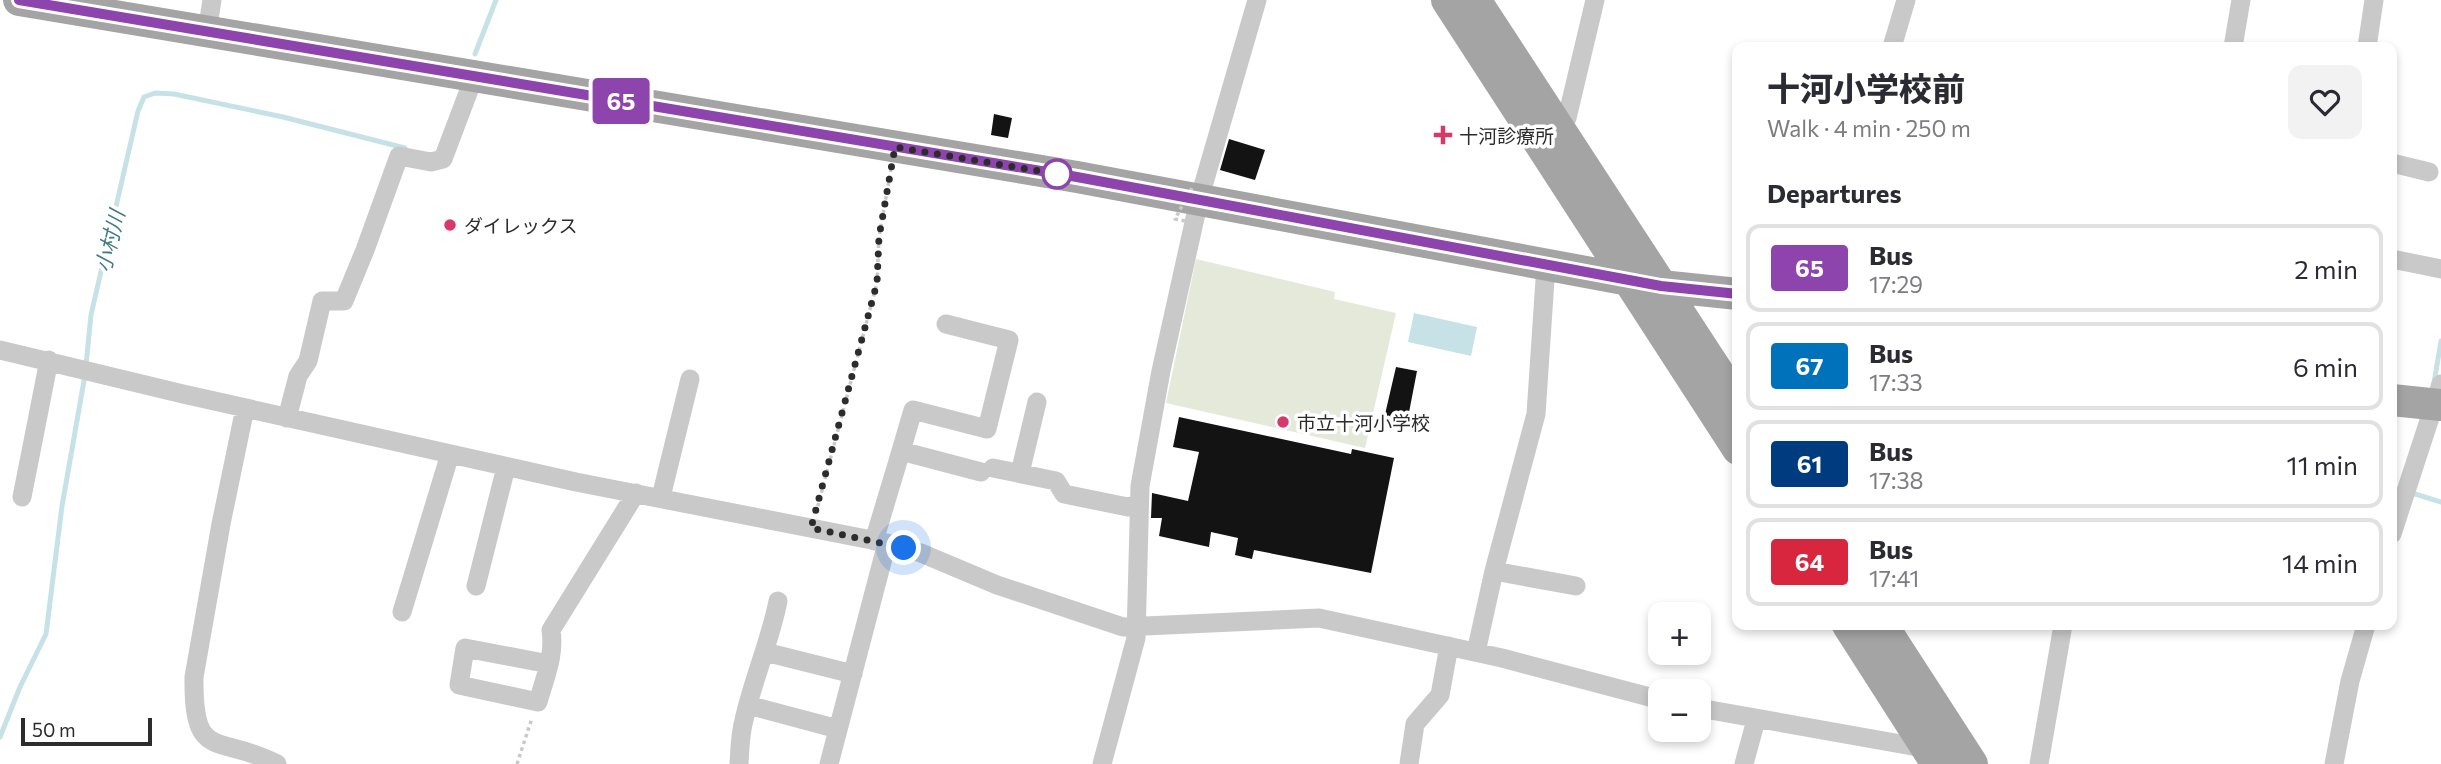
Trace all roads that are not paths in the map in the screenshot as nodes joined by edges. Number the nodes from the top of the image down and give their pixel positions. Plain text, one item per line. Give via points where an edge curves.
1 (19, 0) edge
2 (212, 0) edge
3 (1257, 0) edge
4 (1447, 0) edge
5 (1475, 0) edge
6 (1595, 0) edge
7 (1906, 0) edge
8 (2241, 0) edge
9 (2374, 0) edge
10 (206, 32) junction
11 (1893, 42) edge
12 (2234, 42) edge
13 (2368, 42) edge
14 (474, 76) junction
15 (1560, 130) junction
16 (2397, 164) edge
17 (2429, 172) dead end
18 (1197, 204) junction
19 (2397, 260) edge
20 (1546, 265) junction
21 (2441, 269) edge
22 (1629, 280) junction
23 (1661, 286) junction
24 (1732, 293) edge
25 (946, 324) dead end
26 (0, 350) edge
27 (49, 360) junction
28 (690, 379) dead end
29 (1732, 394) edge
30 (2439, 398) edge
31 (2397, 400) edge
32 (1037, 402) dead end
33 (246, 408) junction
34 (287, 418) junction
35 (1732, 440) edge
36 (901, 451) junction
37 (450, 454) junction
38 (506, 467) junction
39 (1020, 473) junction
40 (636, 493) junction
41 (22, 497) dead end
42 (661, 498) junction
43 (1139, 503) junction
44 (2397, 517) edge
45 (881, 542) junction
46 (1494, 571) junction
47 (476, 586) dead end
48 (1576, 586) dead end
49 (778, 601) dead end
50 (402, 612) dead end
51 (1137, 627) junction
52 (1852, 630) edge
53 (1885, 630) edge
54 (2062, 630) edge
55 (2365, 630) edge
56 (1449, 646) junction
57 (765, 652) junction
58 (1476, 652) junction
59 (549, 664) junction
60 (853, 674) junction
61 (1648, 697) edge
62 (748, 705) junction
63 (1711, 711) edge
64 (1756, 720) junction
65 (838, 729) junction
66 (1932, 756) edge
67 (277, 764) edge
68 (738, 764) edge
69 (829, 764) edge
70 (1102, 764) edge
71 (1409, 764) edge
72 (1744, 764) edge
73 (1971, 764) edge
74 (2039, 764) edge
75 (2334, 764) edge

1 - 10 main road
2 - 10 street
3 - 18 street
4 - 22 main road
5 - 15 main road
6 - 15 street via 1567,118
7 - 11 street
8 - 12 street
9 - 13 street
10 - 14 main road
14 - 18 main road via 1077,177
14 - 34 street via 443,159 431,162 399,156 344,302 322,302 308,361 298,376
15 - 23 main road
16 - 17 street
18 - 20 main road
18 - 43 street via 1161,371
19 - 21 street
20 - 22 main road
20 - 46 street via 1536,414
22 - 23 main road
22 - 35 main road
23 - 24 main road
23 - 29 main road
25 - 36 street via 1009,340 987,429 913,410
26 - 27 street
27 - 33 street
27 - 41 street
28 - 42 street
30 - 31 main road
30 - 44 street
32 - 39 street
33 - 34 street
33 - 67 street via 194,677 194,698 201,735 211,744
34 - 37 street
36 - 39 street
36 - 45 street
37 - 38 street
37 - 50 street
38 - 40 street
38 - 47 street
39 - 43 street via 1056,481 1064,494 1128,507
40 - 42 street
40 - 59 street via 551,629 554,649
42 - 45 street
43 - 51 street
45 - 51 street via 1085,615
45 - 60 street
46 - 48 street
46 - 58 street
49 - 57 street
51 - 56 street via 1319,618
51 - 70 street
52 - 66 main road
53 - 73 main road
54 - 74 street
55 - 75 street
56 - 58 street
56 - 71 street via 1440,695 1415,724
57 - 60 street
57 - 62 street
58 - 61 street
59 - 59 street via 538,702 459,684 465,648
60 - 65 street
62 - 65 street
62 - 68 street
63 - 64 street
64 - 66 street
64 - 72 street
65 - 69 street
66 - 73 street

